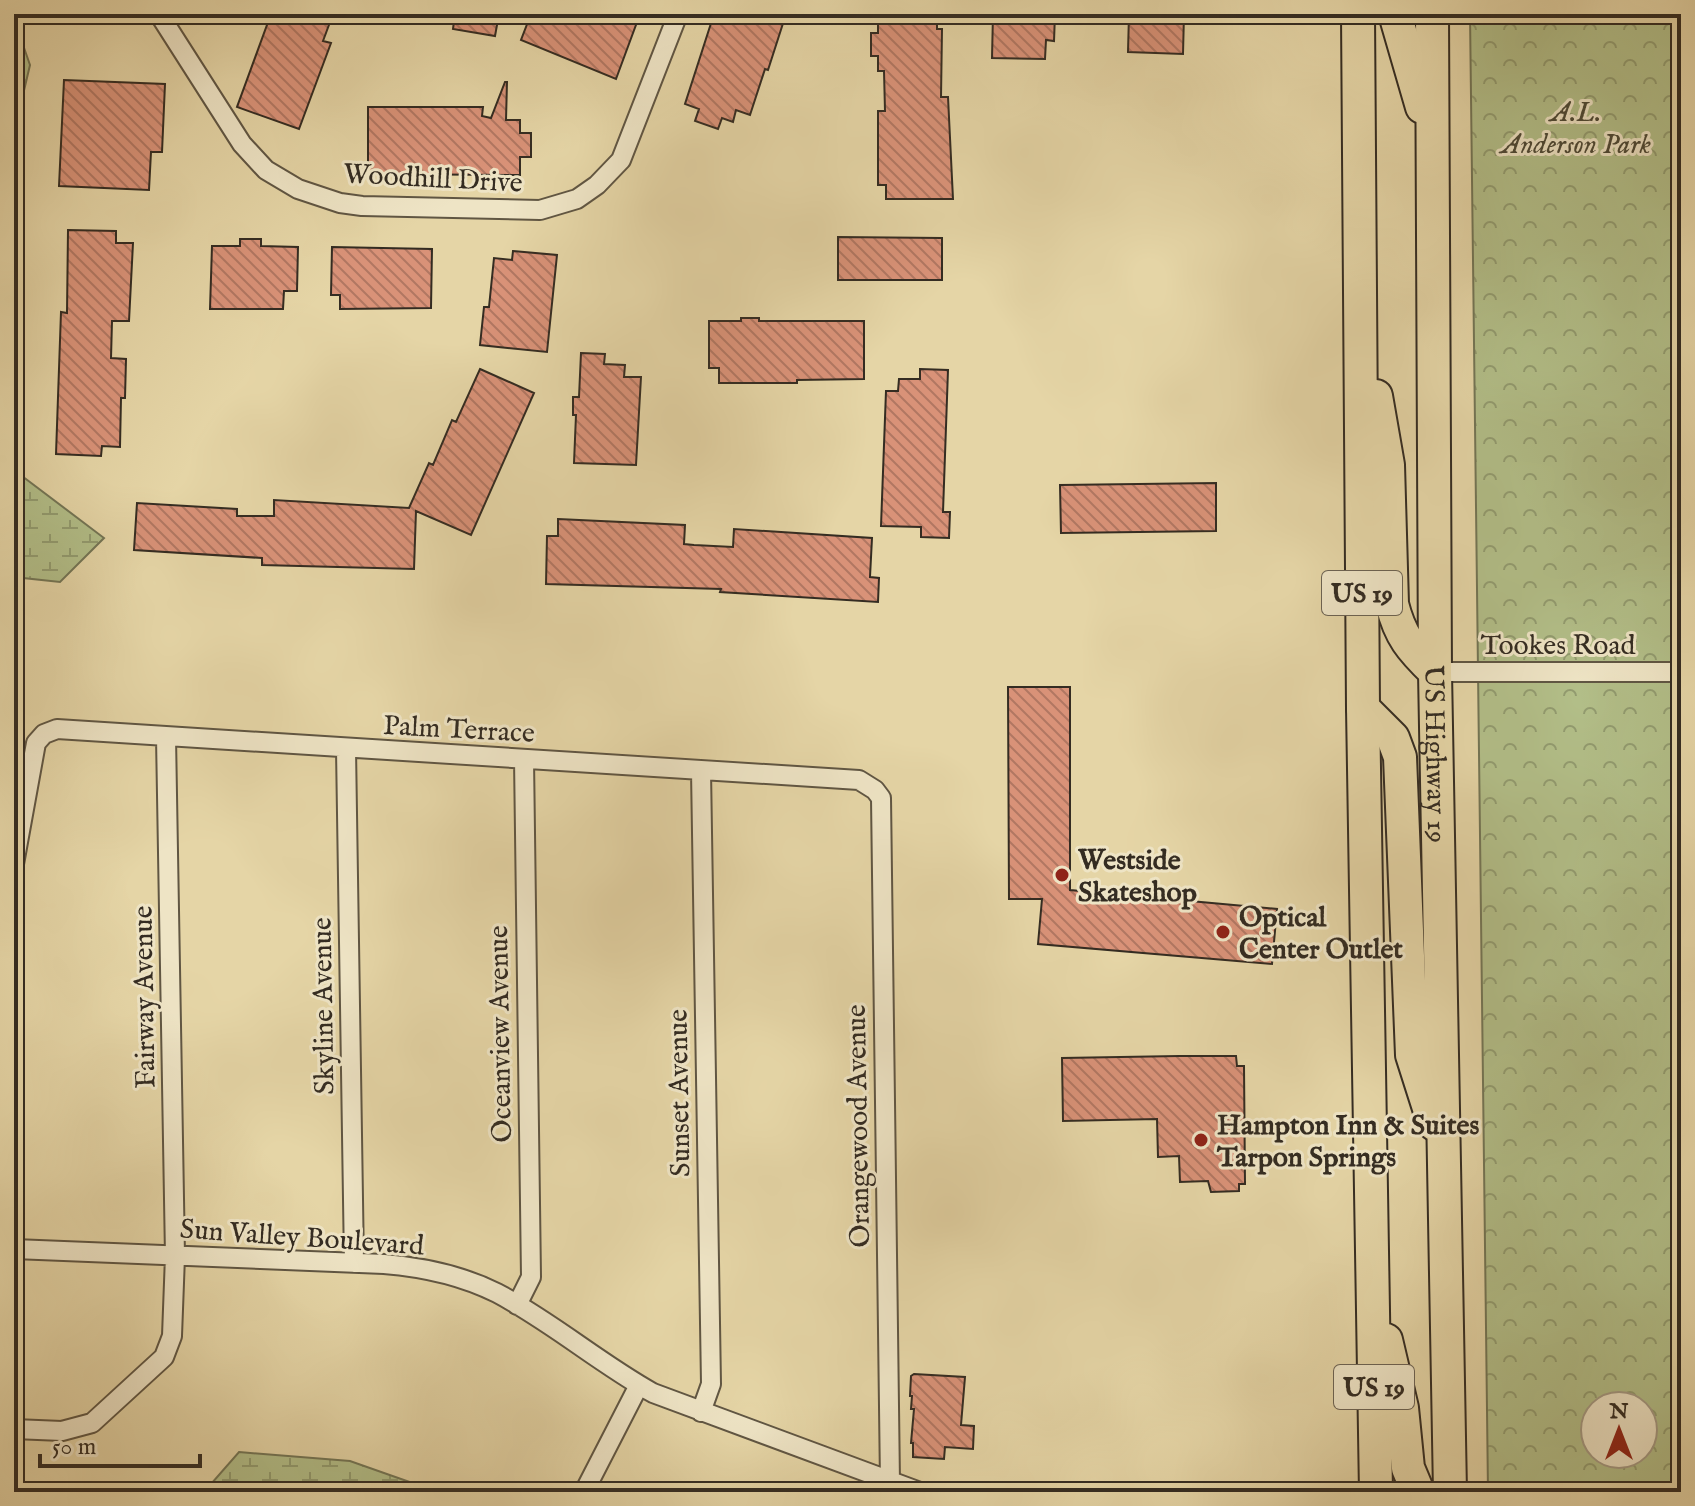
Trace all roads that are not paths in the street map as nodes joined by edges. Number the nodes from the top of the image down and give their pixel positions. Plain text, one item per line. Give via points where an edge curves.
1 (159, 14) edge
2 (678, 14) edge
3 (1358, 14) edge
4 (1395, 14) edge
5 (1432, 14) edge
6 (1433, 144) junction
7 (1360, 306) junction
8 (1435, 672) junction
9 (1681, 672) edge
10 (1363, 708) junction
11 (166, 737) junction
12 (346, 749) junction
13 (524, 759) junction
14 (701, 771) junction
15 (859, 780) joint
16 (14, 864) edge
17 (1445, 1158) junction
18 (14, 1249) edge
19 (175, 1256) junction
20 (354, 1263) junction
21 (1372, 1282) junction
22 (517, 1305) junction
23 (639, 1385) junction
24 (701, 1412) junction
25 (14, 1429) edge
26 (890, 1482) junction
27 (584, 1492) edge
28 (920, 1492) edge
29 (1376, 1492) edge
30 (1418, 1492) edge
31 (1450, 1492) edge

1 - 2 street, Woodhill Drive via 242,144 266,170 298,189 362,206 540,210 577,199 621,160
3 - 7 highway, US 19
4 - 6 highway
5 - 6 highway, US Highway 19 / US 19
6 - 8 highway, US Highway 19 / US 19
7 - 8 highway via 1388,465 1392,604 1410,649
7 - 10 highway, US 19
8 - 9 street, Tookes Road
8 - 17 highway, US Highway 19 / US 19
10 - 17 highway via 1393,738 1400,757 1412,1055
10 - 21 highway, US 19
11 - 12 street, Palm Terrace
11 - 16 street, Palm Terrace via 57,729 44,734 36,743
11 - 19 street, Fairway Avenue
12 - 13 street, Palm Terrace
12 - 20 street, Skyline Avenue
13 - 14 street, Palm Terrace
13 - 22 street, Oceanview Avenue via 531,1277
14 - 15 street, Palm Terrace
14 - 24 street, Sunset Avenue via 711,1384
15 - 26 street, Orangewood Avenue via 881,798
17 - 31 highway, US Highway 19 / US 19
18 - 19 street, Sun Valley Boulevard
19 - 20 street, Sun Valley Boulevard
19 - 25 street, Fairway Avenue via 172,1336 164,1357 92,1423 62,1431
20 - 22 street, Sun Valley Boulevard via 443,1274
21 - 29 highway, US 19
21 - 30 highway via 1402,1408 1408,1468
22 - 23 street, Sun Valley Boulevard
23 - 24 street, Sun Valley Boulevard
23 - 27 street
24 - 26 street, Sun Valley Boulevard
26 - 28 street, Sun Valley Boulevard

